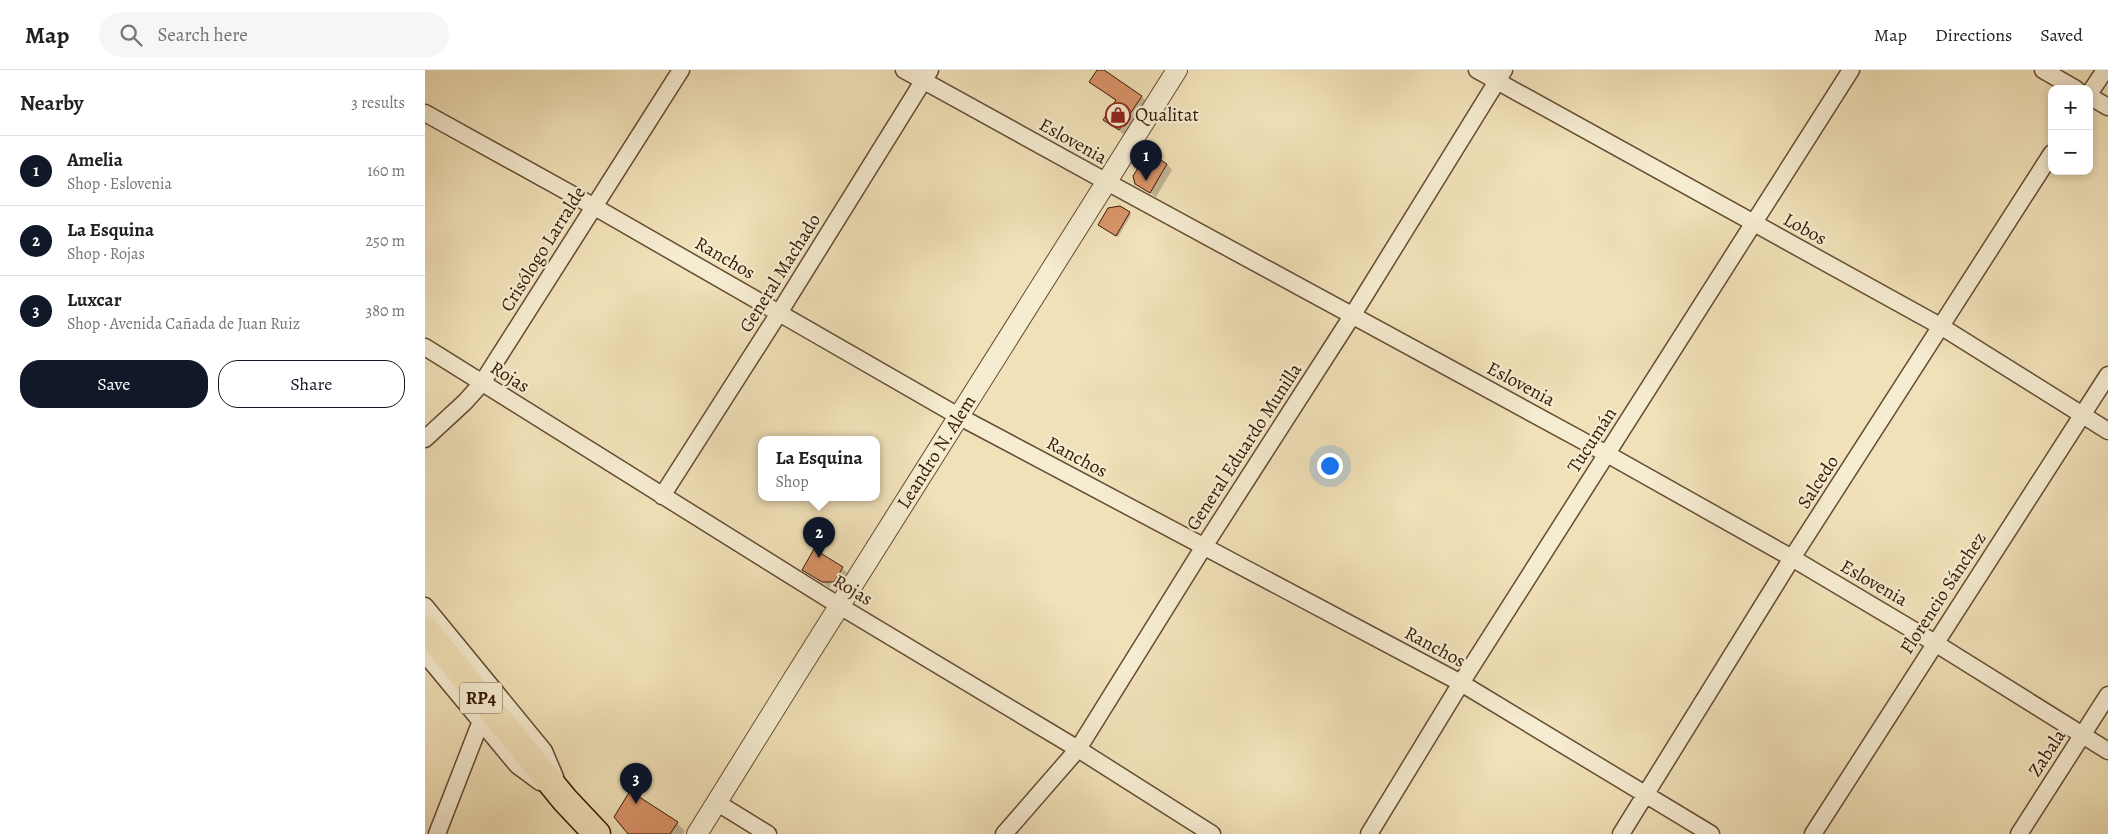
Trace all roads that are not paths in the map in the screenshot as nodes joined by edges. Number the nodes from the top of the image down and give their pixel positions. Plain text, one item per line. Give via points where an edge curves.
1 (681, 70) edge
2 (904, 70) edge
3 (1177, 70) edge
4 (1477, 70) edge
5 (1851, 70) edge
6 (2043, 70) edge
7 (2105, 70) edge
8 (926, 75) edge
9 (1500, 75) edge
10 (2070, 85) edge
11 (2093, 89) edge
12 (2093, 98) edge
13 (2108, 108) edge
14 (425, 113) edge
15 (2048, 159) edge
16 (1107, 182) junction
17 (593, 206) junction
18 (1754, 224) junction
19 (779, 313) junction
20 (1352, 316) junction
21 (1942, 327) junction
22 (425, 347) edge
23 (2108, 375) edge
24 (482, 383) junction
25 (2083, 415) junction
26 (960, 417) junction
27 (2108, 431) edge
28 (425, 439) edge
29 (1607, 454) junction
30 (663, 496) junction
31 (1203, 548) junction
32 (1792, 558) junction
33 (838, 605) junction
34 (425, 606) edge
35 (425, 629) edge
36 (1935, 643) junction
37 (425, 654) edge
38 (1461, 683) junction
39 (2108, 694) edge
40 (481, 720) junction
41 (2082, 735) junction
42 (1077, 749) junction
43 (2108, 751) edge
44 (1645, 794) junction
45 (565, 800) junction
46 (716, 802) junction
47 (437, 834) edge
48 (597, 834) edge
49 (697, 834) edge
50 (769, 834) edge
51 (1004, 834) edge
52 (1211, 834) edge
53 (1369, 834) edge
54 (1621, 834) edge
55 (1711, 834) edge
56 (1813, 834) edge
57 (2019, 834) edge

1 - 17 street, Crisólogo Larralde
2 - 8 street, Eslovenia
3 - 16 street, Leandro N. Alem
4 - 9 street, Lobos
5 - 18 street, Tucumán
6 - 10 street
7 - 11 street
8 - 16 street, Eslovenia
8 - 19 street, General Machado
9 - 18 street, Lobos
9 - 20 street, General Eduardo Munilla
12 - 13 street
14 - 17 street, Ranchos
15 - 21 street, Salcedo
16 - 20 street, Eslovenia
16 - 26 street, Leandro N. Alem
17 - 19 street, Ranchos
17 - 24 street, Crisólogo Larralde
18 - 21 street, Lobos
18 - 29 street, Tucumán
19 - 26 street, Ranchos
19 - 30 street, General Machado
20 - 29 street, Eslovenia
20 - 31 street, General Eduardo Munilla
21 - 25 street, Lobos
21 - 32 street, Salcedo
22 - 24 street, Rojas
23 - 25 street, Florencio Sánchez
24 - 28 street, Crisólogo Larralde
24 - 30 street, Rojas
25 - 27 street, Lobos
25 - 36 street, Florencio Sánchez
26 - 31 street, Ranchos
26 - 33 street, Leandro N. Alem
29 - 32 street, Eslovenia
29 - 38 street, Tucumán
30 - 33 street, Rojas
31 - 38 street, Ranchos
31 - 42 street, General Eduardo Munilla
32 - 36 street, Eslovenia
32 - 44 street, Salcedo
33 - 42 street, Rojas
33 - 46 street, Leandro N. Alem
34 - 45 street via 545,751
35 - 45 main road, RP4
36 - 41 street, Eslovenia
36 - 56 street, Florencio Sánchez
37 - 40 street
38 - 44 street, Ranchos
38 - 53 street, Tucumán
39 - 41 street, Zabala
40 - 45 street via 517,765
40 - 47 street
41 - 43 street, Eslovenia
41 - 57 street, Zabala
42 - 51 street, General Eduardo Munilla
42 - 52 street, Rojas
44 - 54 street, Salcedo
44 - 55 street, Ranchos
45 - 48 main road, RP4
46 - 49 street, Leandro N. Alem
46 - 50 street

